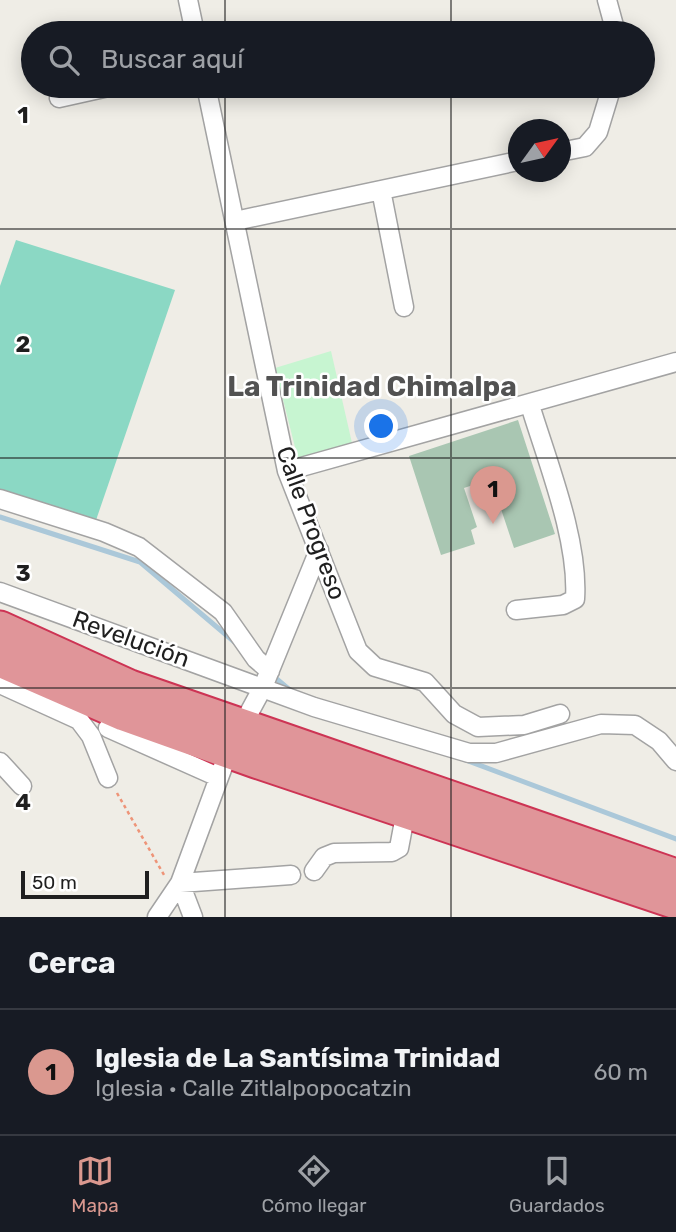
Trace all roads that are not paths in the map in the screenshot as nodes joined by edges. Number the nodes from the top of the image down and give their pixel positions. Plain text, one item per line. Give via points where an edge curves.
1 (188, 0) edge
2 (607, 0) edge
3 (192, 21) edge
4 (613, 21) edge
5 (208, 98) edge
6 (608, 98) edge
7 (571, 150) edge
8 (508, 163) edge
9 (381, 190) junction
10 (234, 221) junction
11 (404, 307) dead end
12 (676, 362) edge
13 (530, 405) junction
14 (287, 471) junction
15 (0, 499) edge
16 (319, 550) junction
17 (0, 592) edge
18 (516, 610) dead end
19 (0, 628) edge
20 (0, 660) edge
21 (266, 679) junction
22 (0, 684) edge
23 (250, 711) dead end
24 (560, 713) dead end
25 (108, 728) dead end
26 (676, 761) edge
27 (0, 762) edge
28 (108, 778) road end
29 (22, 786) dead end
30 (406, 811) junction
31 (314, 871) dead end
32 (291, 875) dead end
33 (676, 876) edge
34 (177, 888) junction
35 (676, 902) edge
36 (158, 917) edge
37 (193, 917) edge

1 - 3 street
2 - 4 street
5 - 10 street, Calle Progreso
6 - 7 street via 598,132 585,147
8 - 9 street
9 - 10 street
9 - 11 street
10 - 14 street, Calle Progreso
12 - 13 street
13 - 14 street
13 - 18 street via 570,540 575,598 563,605
14 - 16 street, Calle Progreso
15 - 21 street via 139,547 223,612
16 - 21 street
16 - 24 street, Calle Progreso via 358,651 374,667 425,682 454,714 478,727 524,725
17 - 21 street, Revelución
19 - 33 highway via 130,687
20 - 30 highway via 124,714
21 - 23 street
21 - 26 street, Revelución via 314,707 469,753 496,753 601,724 635,725 659,741
22 - 28 street via 79,720 91,736
25 - 34 street via 221,771
27 - 29 street
30 - 31 street via 399,848 334,853 324,857
30 - 35 highway
32 - 34 street
34 - 36 street
34 - 37 street

